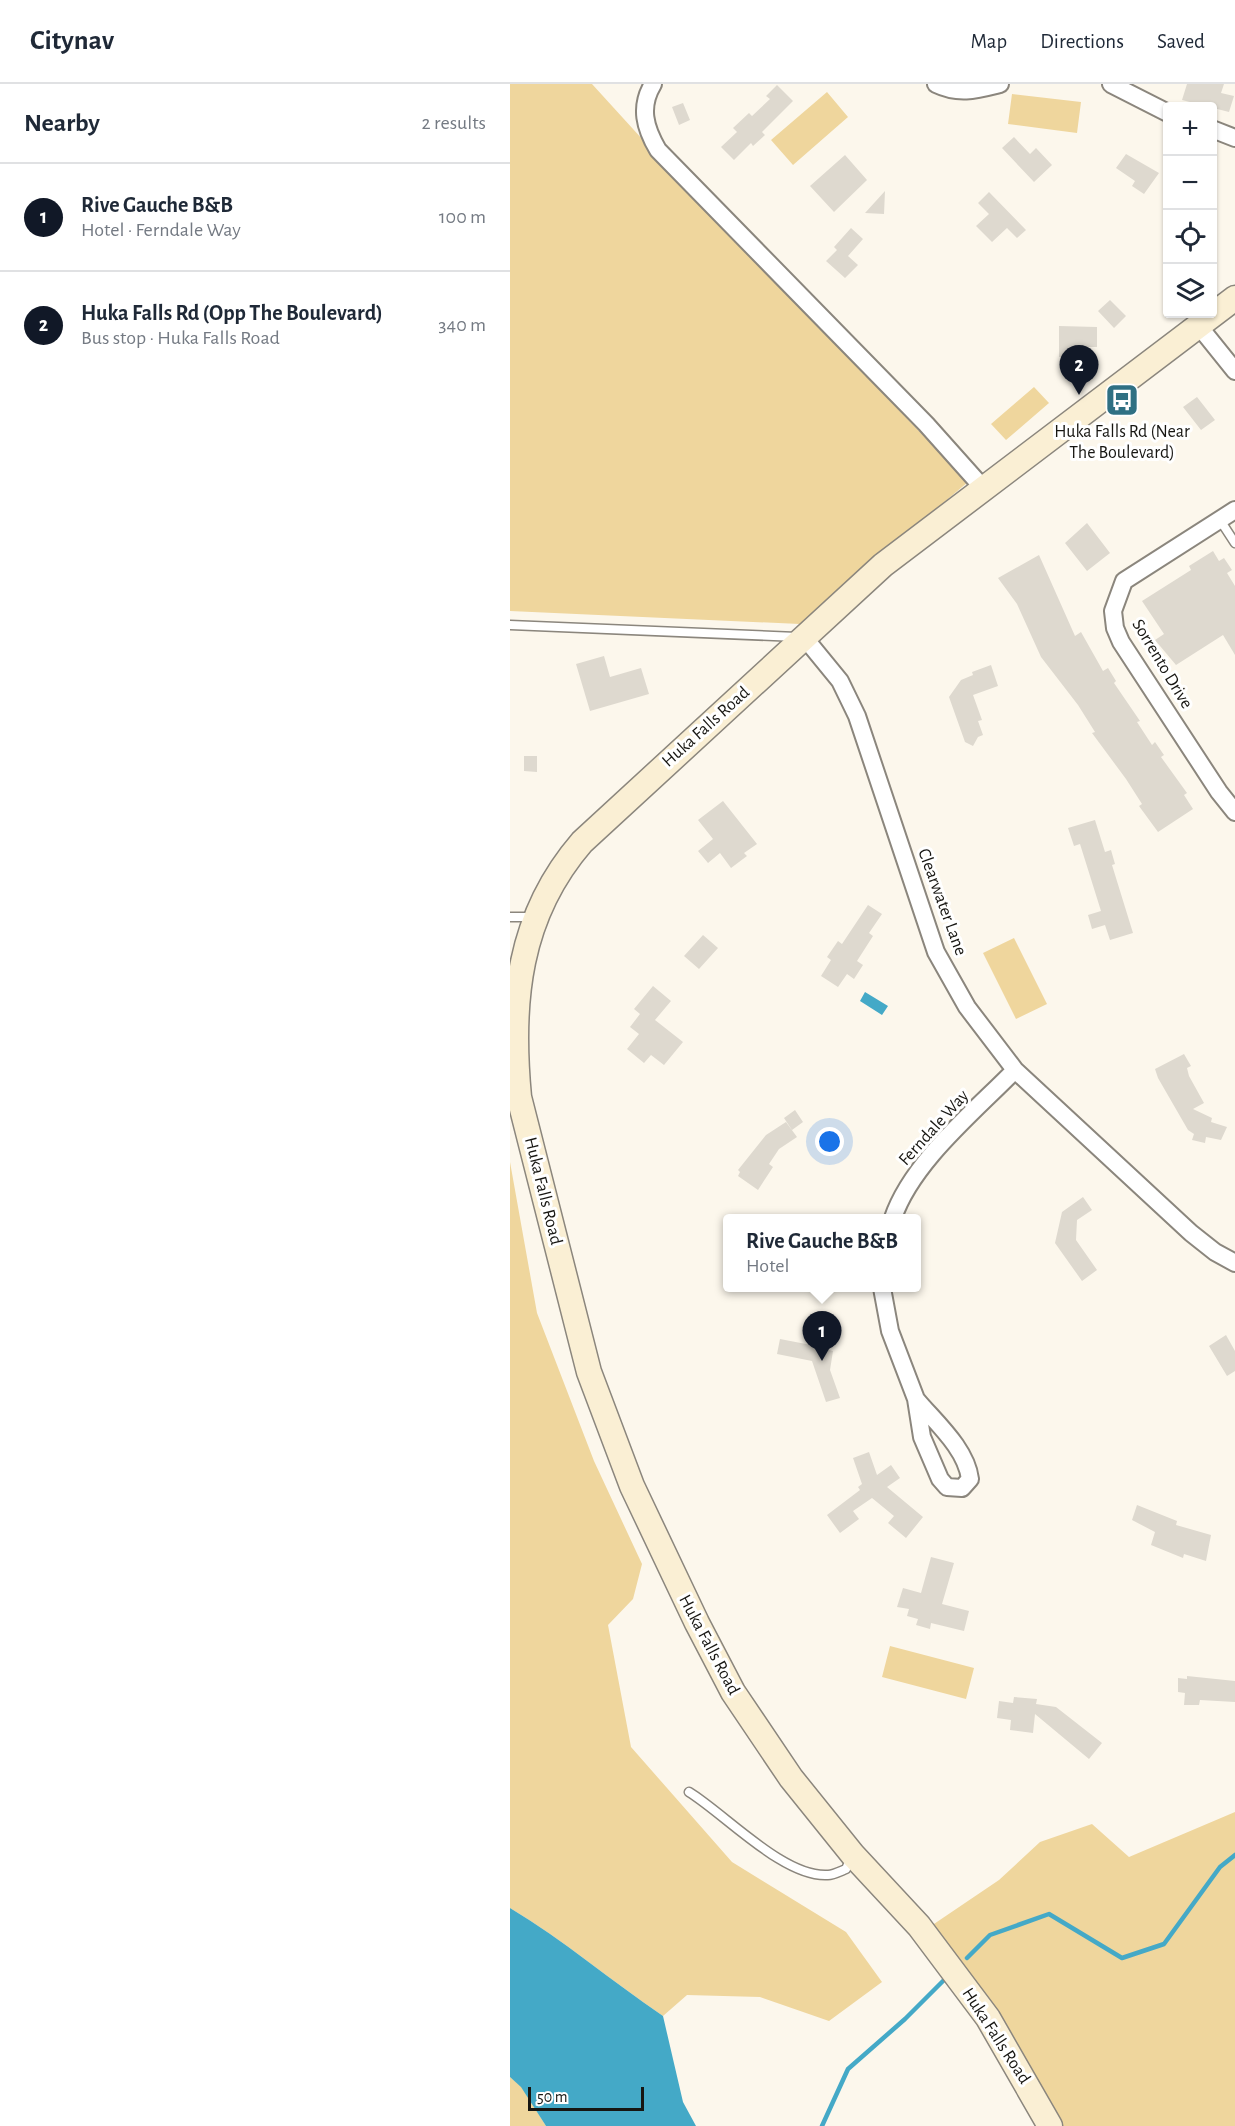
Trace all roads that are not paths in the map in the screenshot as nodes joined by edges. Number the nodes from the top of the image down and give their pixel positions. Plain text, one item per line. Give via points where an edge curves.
1 (653, 84) edge
2 (936, 84) edge
3 (1000, 84) edge
4 (1111, 84) edge
5 (1163, 111) edge
6 (1217, 131) edge
7 (1235, 138) edge
8 (1235, 298) edge
9 (1198, 326) junction
10 (1235, 371) edge
11 (984, 489) junction
12 (1235, 510) edge
13 (1220, 520) junction
14 (1235, 543) edge
15 (510, 626) edge
16 (804, 637) junction
17 (1235, 812) edge
18 (521, 917) edge
19 (1015, 1070) junction
20 (894, 1214) edge
21 (1235, 1263) edge
22 (883, 1292) edge
23 (916, 1399) junction
24 (689, 1792) dead end
25 (853, 1855) junction
26 (1050, 2126) edge

1 - 11 street via 644,105 645,123 658,150 926,424
2 - 3 street via 968,93
4 - 5 street
6 - 7 street
8 - 9 street, Huka Falls Road
9 - 10 street
9 - 11 street, Huka Falls Road
11 - 16 street, Huka Falls Road via 883,565
12 - 13 street, Sorrento Drive
13 - 14 lane
13 - 17 street, Sorrento Drive via 1124,581 1113,611 1121,642
15 - 16 lane
16 - 18 street, Huka Falls Road via 582,842
16 - 19 street, Clearwater Lane via 840,681 857,716 936,952 967,1008
18 - 25 street, Huka Falls Road via 521,952 512,1010 513,1064 589,1372 663,1556 733,1692 791,1778
19 - 20 street, Ferndale Way via 924,1164
19 - 21 street, Clearwater Lane via 1191,1233
22 - 23 street via 890,1332
23 - 23 street via 922,1437 940,1479 947,1487 963,1488 970,1479 969,1470 953,1443
24 - 25 lane via 797,1869 828,1875 846,1869
25 - 26 street, Huka Falls Road via 919,1926 981,2009

